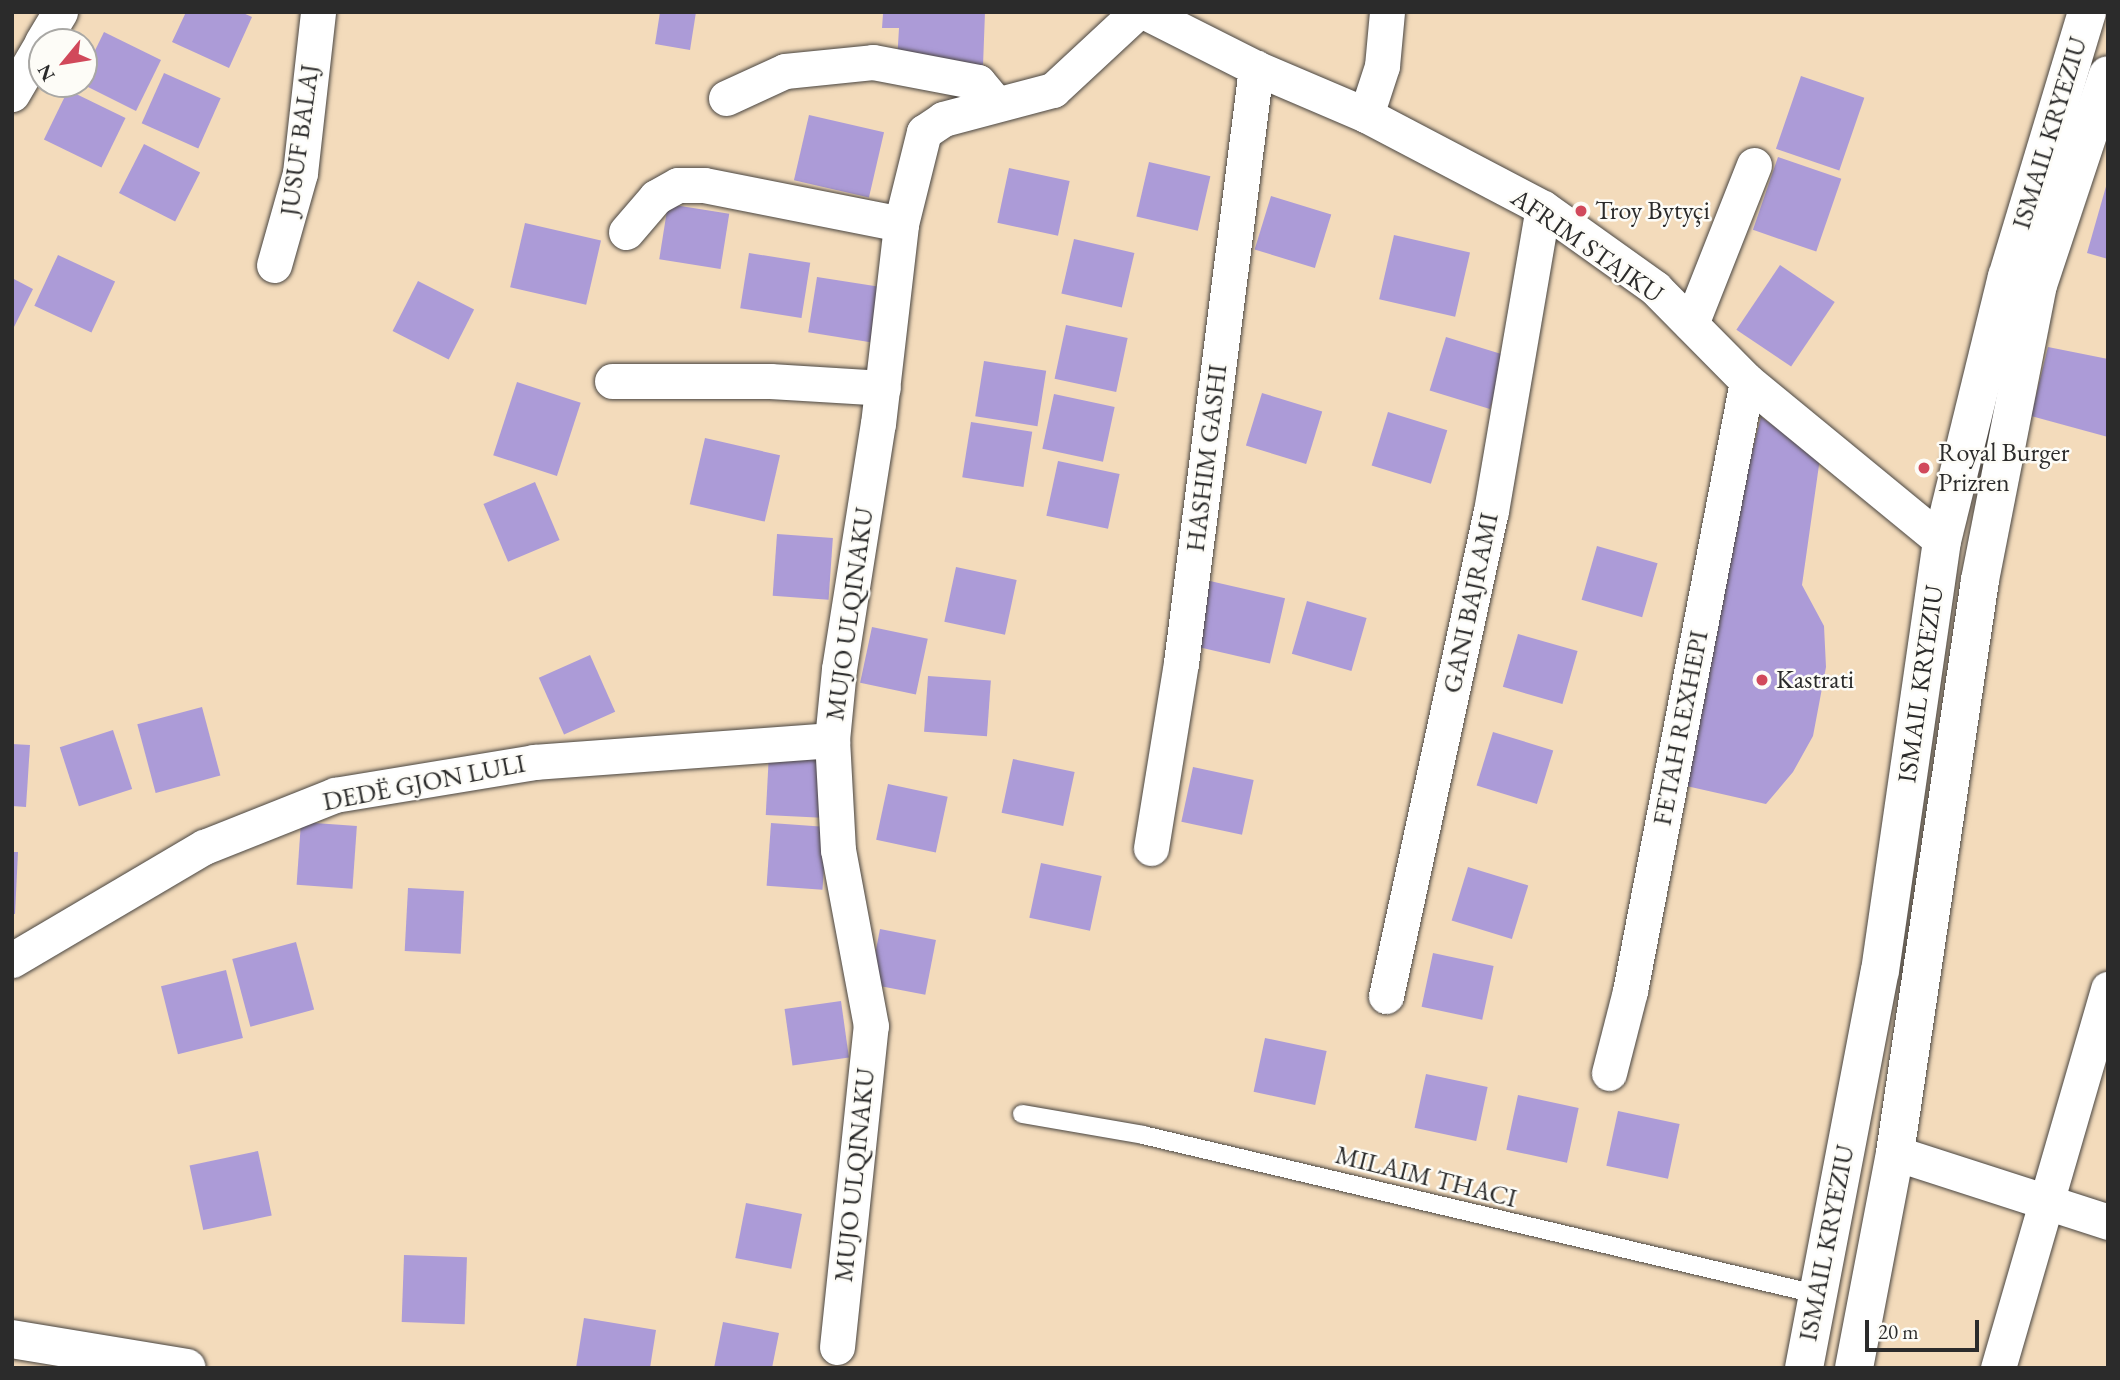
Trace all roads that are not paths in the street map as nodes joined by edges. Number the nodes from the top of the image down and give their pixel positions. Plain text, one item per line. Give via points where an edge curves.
1 (60, 12) edge
2 (318, 12) edge
3 (1138, 12) edge
4 (1145, 12) edge
5 (1387, 12) edge
6 (2087, 12) edge
7 (50, 28) edge
8 (28, 66) edge
9 (1256, 68) junction
10 (2108, 75) edge
11 (12, 94) edge
12 (726, 98) dead end
13 (995, 102) junction
14 (1366, 115) junction
15 (1754, 165) dead end
16 (1543, 208) junction
17 (901, 224) junction
18 (626, 232) dead end
19 (274, 265) dead end
20 (1691, 324) junction
21 (612, 381) dead end
22 (1747, 381) junction
23 (883, 387) junction
24 (1942, 541) junction
25 (1985, 553) junction
26 (832, 740) junction
27 (1152, 848) dead end
28 (12, 960) edge
29 (2108, 989) edge
30 (1386, 996) dead end
31 (1609, 1073) dead end
32 (1022, 1114) dead end
33 (1895, 1153) junction
34 (2049, 1204) junction
35 (2108, 1223) edge
36 (1816, 1294) junction
37 (12, 1339) edge
38 (837, 1347) dead end
39 (187, 1368) edge
40 (1804, 1368) edge
41 (1854, 1368) edge
42 (1998, 1368) edge

1 - 7 street
2 - 19 street, JUSUF BALAJ via 300,173
3 - 13 street, MUJO ULQINAKU via 1053,90
4 - 9 street, AFRIM STAJKU
5 - 14 street via 1382,66
6 - 24 main road, ISMAIL KRYEZIU via 2007,277
8 - 11 street
9 - 14 street, AFRIM STAJKU
9 - 27 street, HASHIM GASHI via 1181,663
10 - 25 main road, ISMAIL KRYEZIU via 2038,285
12 - 13 street via 785,71 873,62 978,82
13 - 17 street, MUJO ULQINAKU via 943,119 925,132
14 - 16 street, AFRIM STAJKU
15 - 20 street, AFRIM STAJKU
16 - 20 street, AFRIM STAJKU via 1655,288
16 - 30 street, GANI BAJRAMI via 1491,511
17 - 18 street via 704,185 678,185 656,197
17 - 23 street, MUJO ULQINAKU
20 - 22 street, AFRIM STAJKU
21 - 23 street
22 - 24 street, AFRIM STAJKU
22 - 31 street, FETAH REXHEPI via 1630,991
23 - 26 street, MUJO ULQINAKU
24 - 25 main road
24 - 36 main road, ISMAIL KRYEZIU via 1881,971
25 - 33 main road, ISMAIL KRYEZIU
26 - 28 street, DEDË GJON LULI via 534,762 335,795 204,847
26 - 38 street, MUJO ULQINAKU via 838,850 872,1026
29 - 34 street
32 - 36 lane, MILAIM THACI via 1143,1135
33 - 34 street
33 - 41 main road, ISMAIL KRYEZIU
34 - 35 street
34 - 42 street
36 - 40 main road, ISMAIL KRYEZIU
37 - 39 main road

